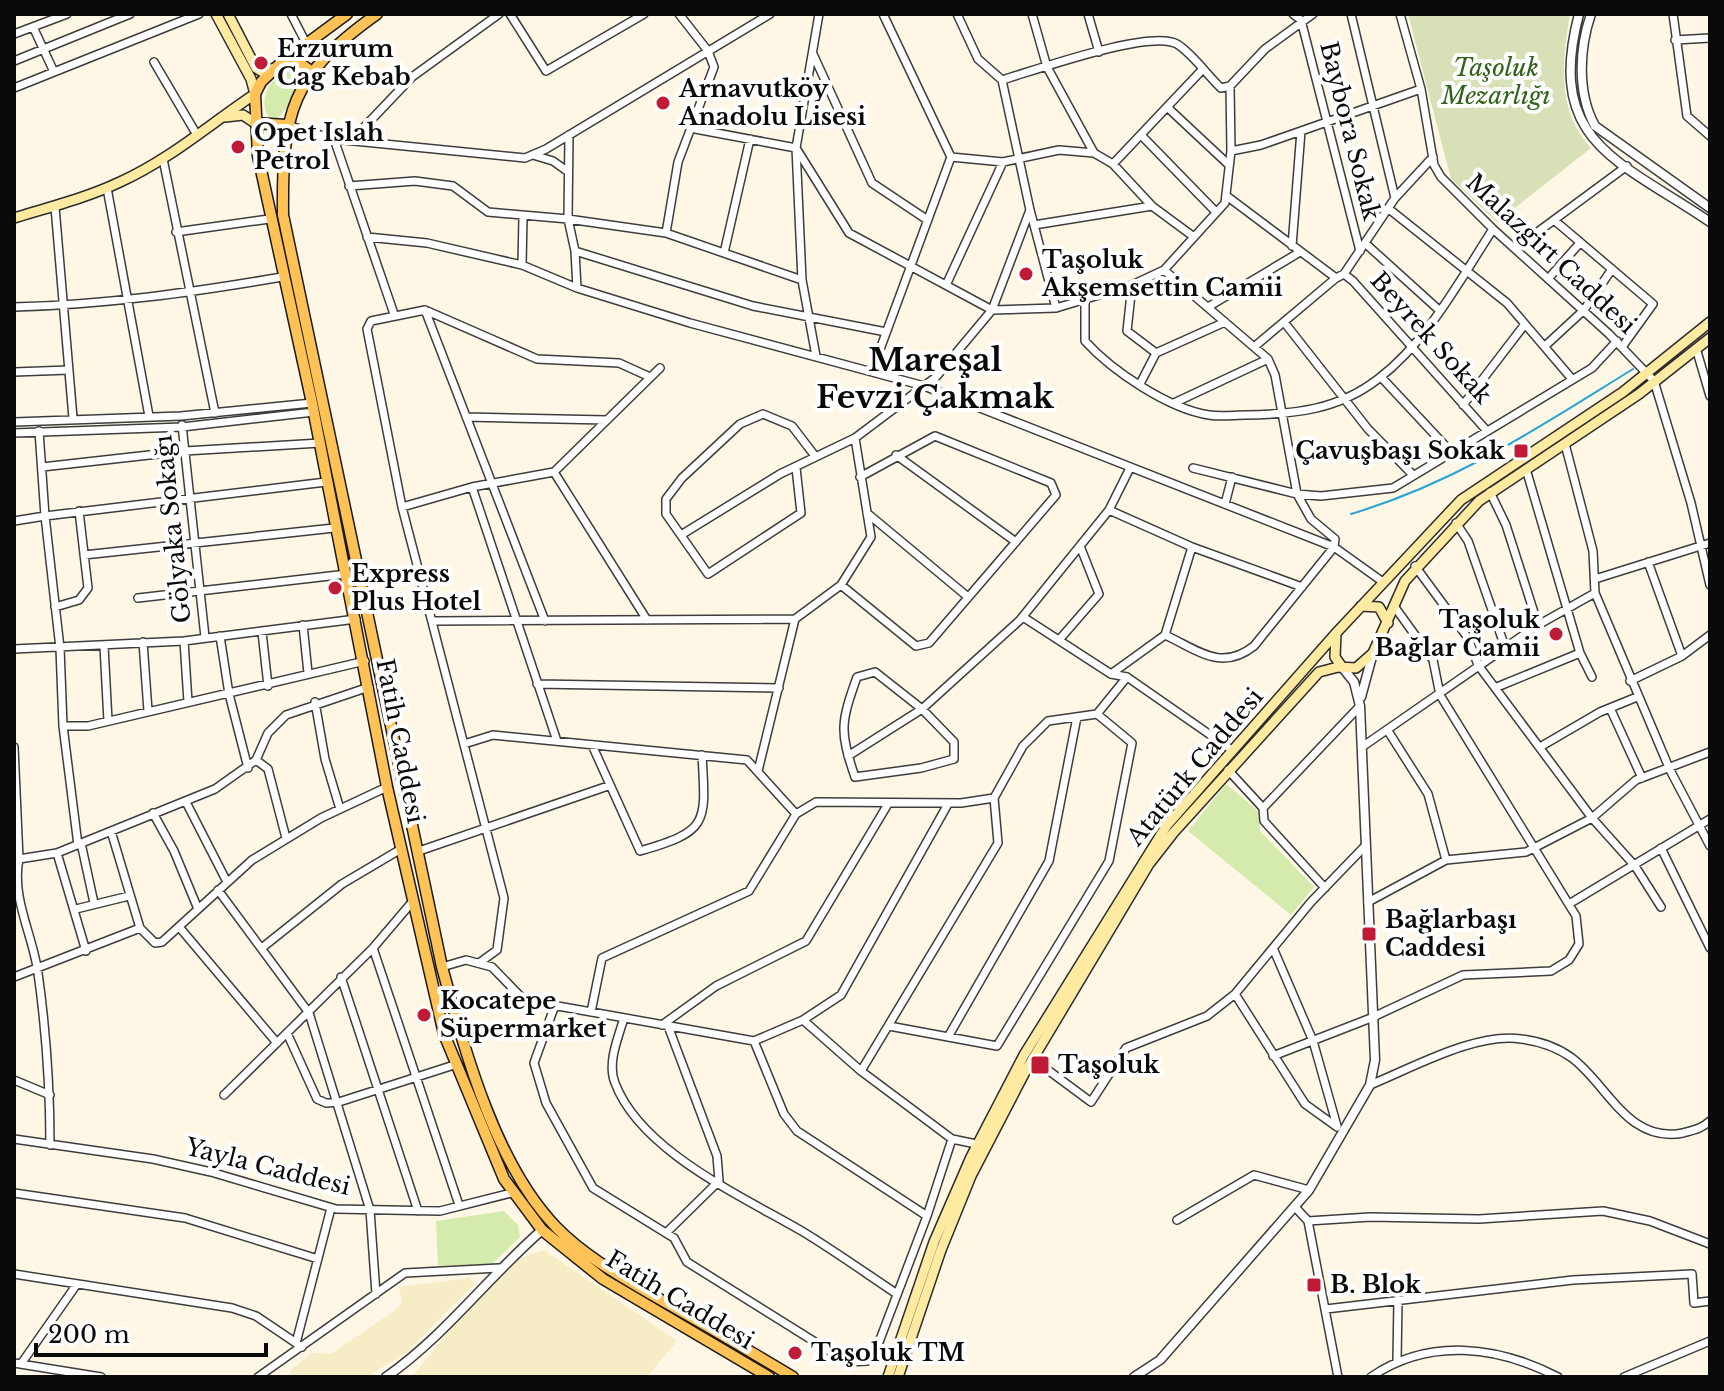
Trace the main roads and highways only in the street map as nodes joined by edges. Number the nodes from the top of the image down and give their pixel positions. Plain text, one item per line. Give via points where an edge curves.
1 (216, 14) edge
2 (228, 14) edge
3 (347, 14) edge
4 (377, 14) edge
5 (274, 68) junction
6 (311, 71) junction
7 (255, 94) junction
8 (218, 119) junction
9 (255, 123) junction
10 (286, 125) junction
11 (14, 218) edge
12 (1710, 322) edge
13 (1710, 338) edge
14 (1652, 377) junction
15 (1361, 606) junction
16 (1388, 623) junction
17 (1336, 633) junction
18 (1342, 667) junction
19 (982, 1145) junction
20 (769, 1377) edge
21 (793, 1377) edge
22 (888, 1377) edge
23 (898, 1377) edge

1 - 7 main road
2 - 5 main road via 256,68 264,73
3 - 5 main road
4 - 6 main road, Fatih Caddesi via 340,40
5 - 6 main road via 292,62
5 - 7 main road
6 - 10 main road, Fatih Caddesi
7 - 8 main road
7 - 9 main road, Fatih Caddesi
8 - 9 main road via 243,115
8 - 11 main road via 163,159 107,188
9 - 10 main road
9 - 20 main road, Fatih Caddesi via 269,219 313,407 387,787 433,996 454,1065 511,1193 542,1230 603,1279
10 - 21 main road, Fatih Caddesi via 283,215 442,967 490,1114 526,1189 566,1236
12 - 14 main road, Atatürk Caddesi
13 - 14 main road, Atatürk Caddesi
14 - 15 main road, Atatürk Caddesi via 1461,500
14 - 16 main road, Atatürk Caddesi via 1565,444 1490,492 1456,523 1415,566
15 - 16 main road via 1379,607
15 - 17 main road, Atatürk Caddesi
16 - 18 main road, Atatürk Caddesi via 1373,653 1356,668
17 - 18 main road via 1335,657
17 - 19 main road, Atatürk Caddesi via 1150,849 1024,1055
18 - 19 main road, Atatürk Caddesi via 1319,672 1149,864
19 - 22 main road, Atatürk Caddesi via 934,1242
19 - 23 main road, Atatürk Caddesi

